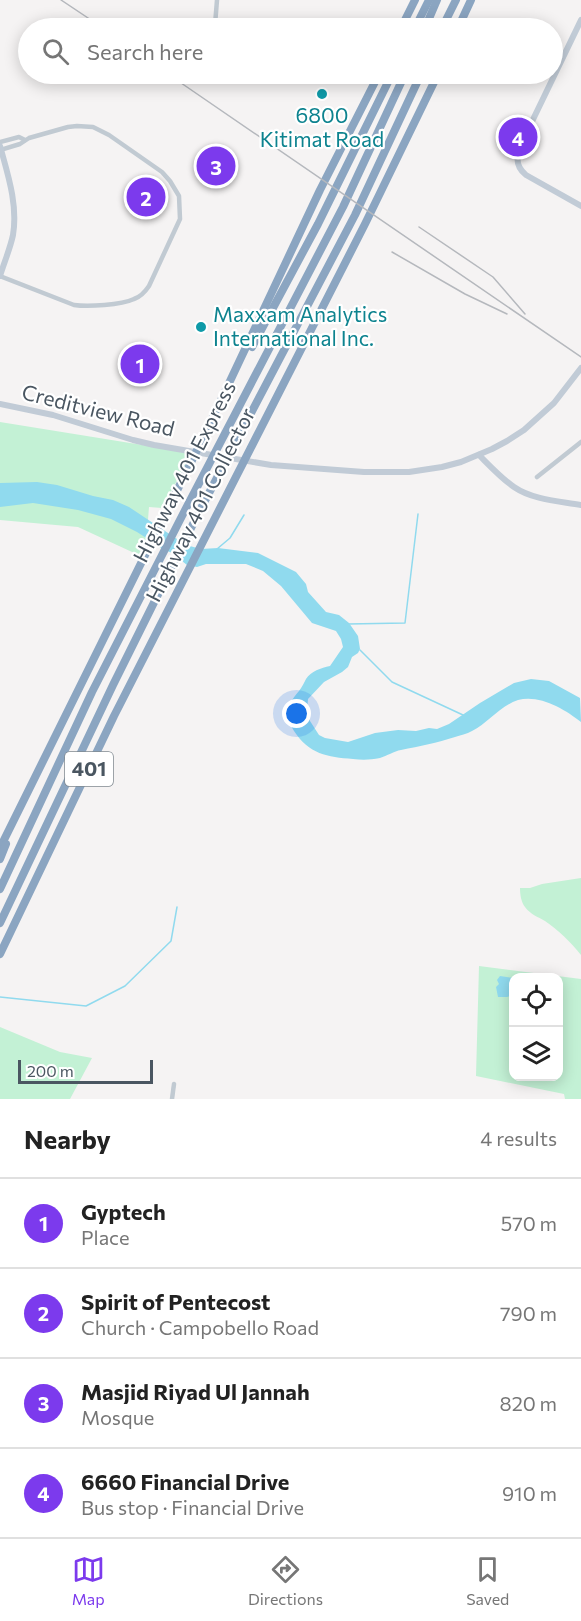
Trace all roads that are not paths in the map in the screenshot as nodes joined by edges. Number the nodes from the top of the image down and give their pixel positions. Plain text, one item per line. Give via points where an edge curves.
1 (217, 0) edge
2 (414, 0) edge
3 (429, 0) edge
4 (437, 0) edge
5 (456, 0) edge
6 (471, 0) edge
7 (216, 18) edge
8 (406, 18) edge
9 (420, 18) edge
10 (429, 18) edge
11 (447, 18) edge
12 (463, 18) edge
13 (581, 20) edge
14 (563, 57) edge
15 (374, 84) edge
16 (388, 84) edge
17 (400, 84) edge
18 (417, 84) edge
19 (433, 84) edge
20 (550, 84) edge
21 (0, 147) edge
22 (581, 206) edge
23 (0, 276) edge
24 (581, 368) edge
25 (0, 404) edge
26 (206, 432) junction
27 (581, 442) edge
28 (479, 455) junction
29 (537, 477) dead end
30 (581, 505) edge
31 (29, 791) junction
32 (0, 848) edge
33 (0, 859) edge
34 (0, 889) edge
35 (0, 922) edge
36 (0, 954) edge
37 (174, 1084) dead end
38 (172, 1099) edge

1 - 7 street
2 - 8 highway
3 - 9 highway
4 - 10 highway
5 - 11 highway
6 - 12 highway
13 - 14 main road
15 - 26 highway, Highway 401 Collector / 401
16 - 26 highway
17 - 34 highway, Highway 401 Express / 401 via 354,186 92,692
18 - 35 highway, Highway 401 Express / 401 via 366,194 113,685
19 - 36 highway, Highway 401 Collector / 401 via 114,716
20 - 22 main road via 517,159 526,175
21 - 23 main road via 14,216 13,234
21 - 23 street via 20,144 48,132 93,127 162,172 179,196 180,219 149,286 131,300 74,305
24 - 28 main road, Creditview Road via 541,416 507,441
25 - 28 main road, Creditview Road via 133,440 304,468 409,472
26 - 31 highway, Highway 401 Collector / 401
27 - 29 street
28 - 30 main road via 521,490
31 - 32 highway, Highway 401 Collector / 401
31 - 33 highway
37 - 38 street

